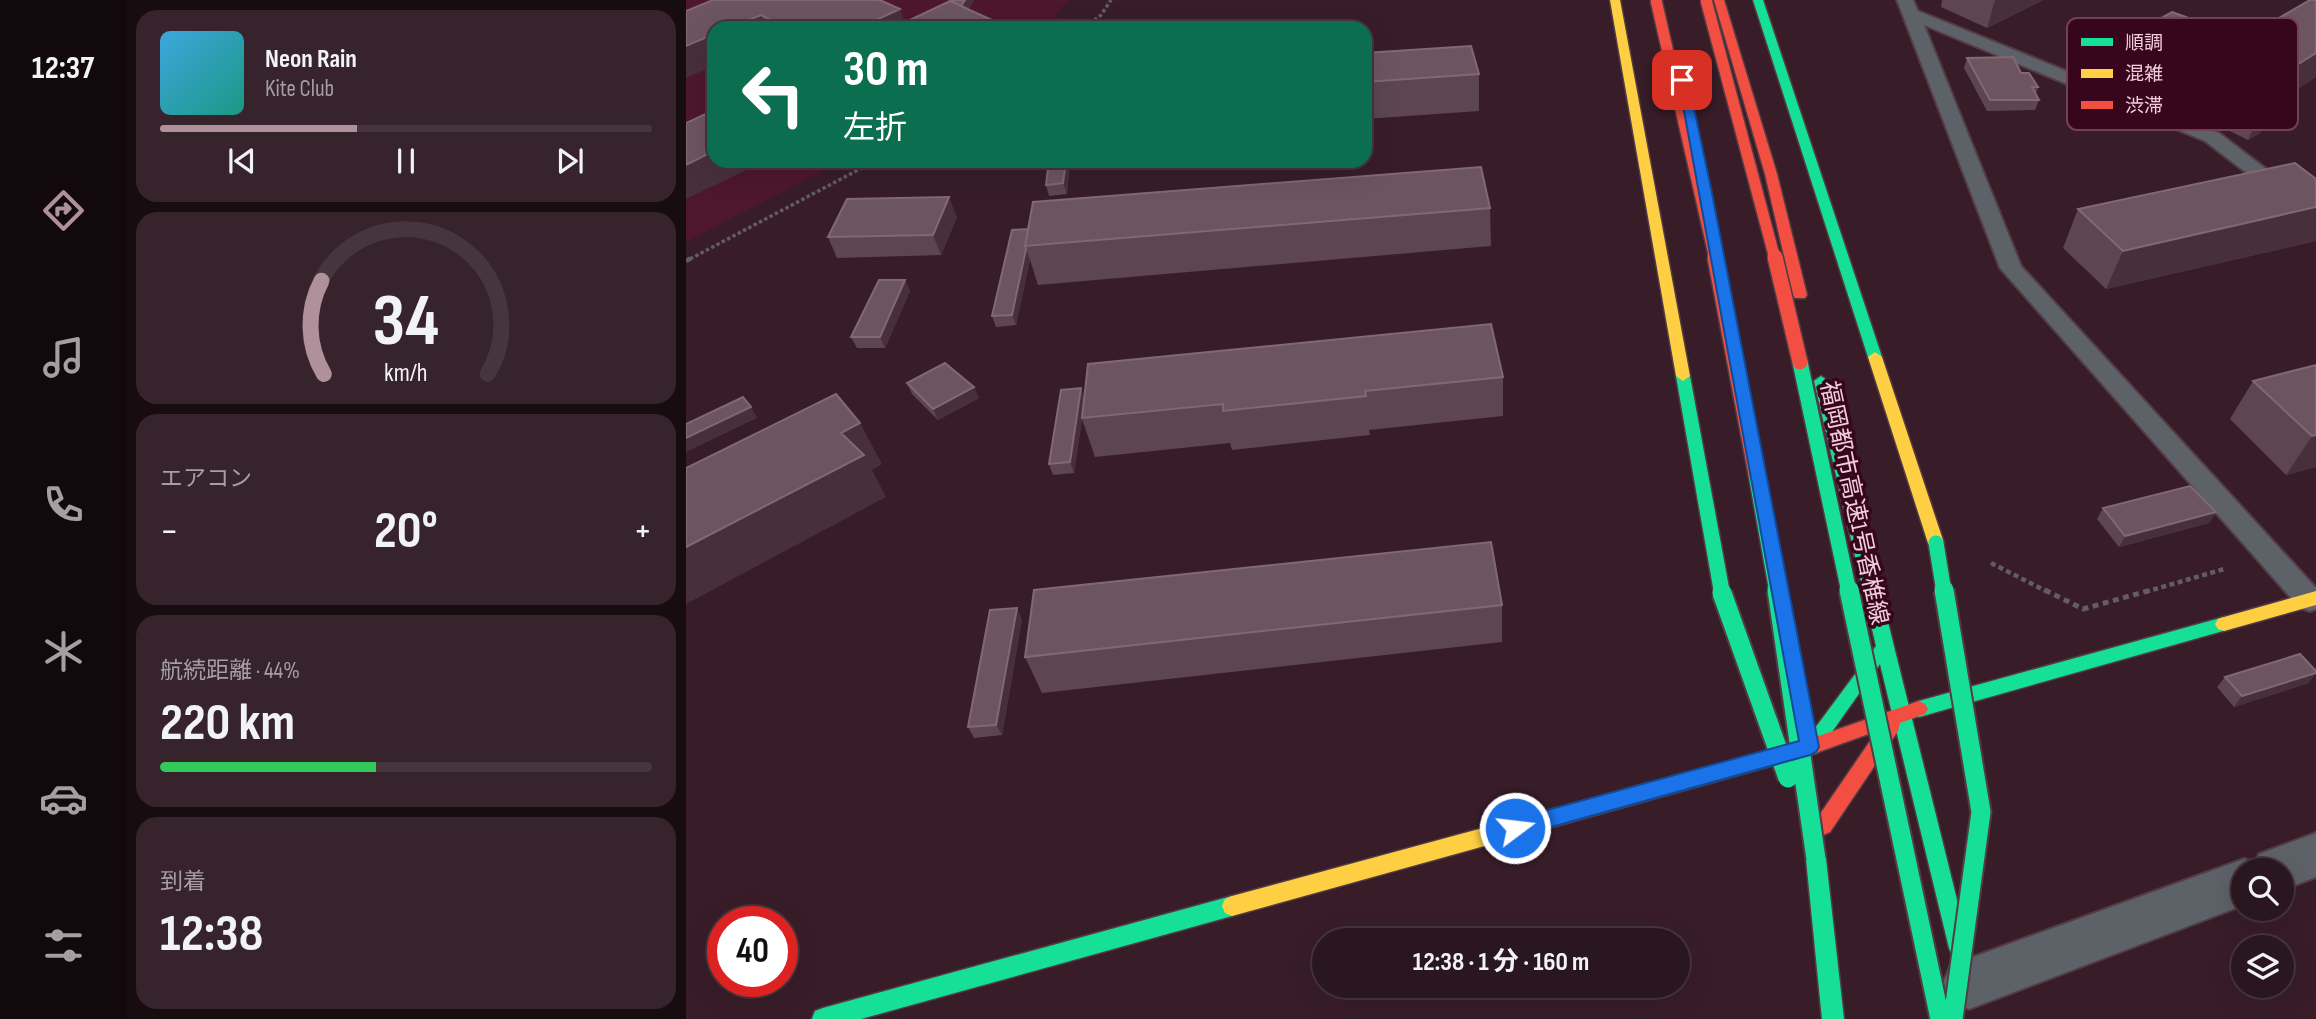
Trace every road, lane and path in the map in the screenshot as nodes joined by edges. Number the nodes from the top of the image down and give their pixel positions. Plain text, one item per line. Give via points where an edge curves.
1 (1111, 0) edge
2 (1615, 0) edge
3 (1656, 0) edge
4 (1665, 0) edge
5 (1706, 0) edge
6 (1719, 0) edge
7 (1758, 0) edge
8 (1909, 7) edge
9 (1094, 21) edge
10 (2067, 75) edge
11 (2196, 130) edge
12 (862, 168) edge
13 (2316, 217) edge
14 (686, 261) edge
15 (1988, 562) dead end
16 (2226, 568) dead end
17 (2313, 599) edge
18 (1885, 645) junction
19 (1899, 714) junction
20 (1810, 747) junction
21 (1823, 826) junction
22 (2316, 855) edge
23 (1816, 859) junction
24 (2294, 863) edge
25 (2231, 888) edge
26 (1839, 922) dead end
27 (1958, 1007) edge
28 (823, 1019) edge
29 (1833, 1019) edge

1 - 9 path
2 - 23 main road, bridge via 1722,593
3 - 23 main road, bridge via 1710,231 1775,575
4 - 20 main road
5 - 27 main road, 福岡都市高速1号香椎線, bridge via 1765,216
6 - 18 main road via 1771,174
7 - 27 main road, bridge via 1936,543 1981,812
8 - 10 lane
8 - 17 lane via 2011,268
11 - 13 lane via 2212,137
12 - 14 path
15 - 16 path via 2084,609
17 - 19 main road
18 - 19 main road
18 - 20 main road
19 - 20 main road
19 - 21 main road
19 - 27 main road
20 - 21 main road
20 - 28 main road
21 - 26 main road
22 - 24 street
23 - 29 main road
25 - 27 street

